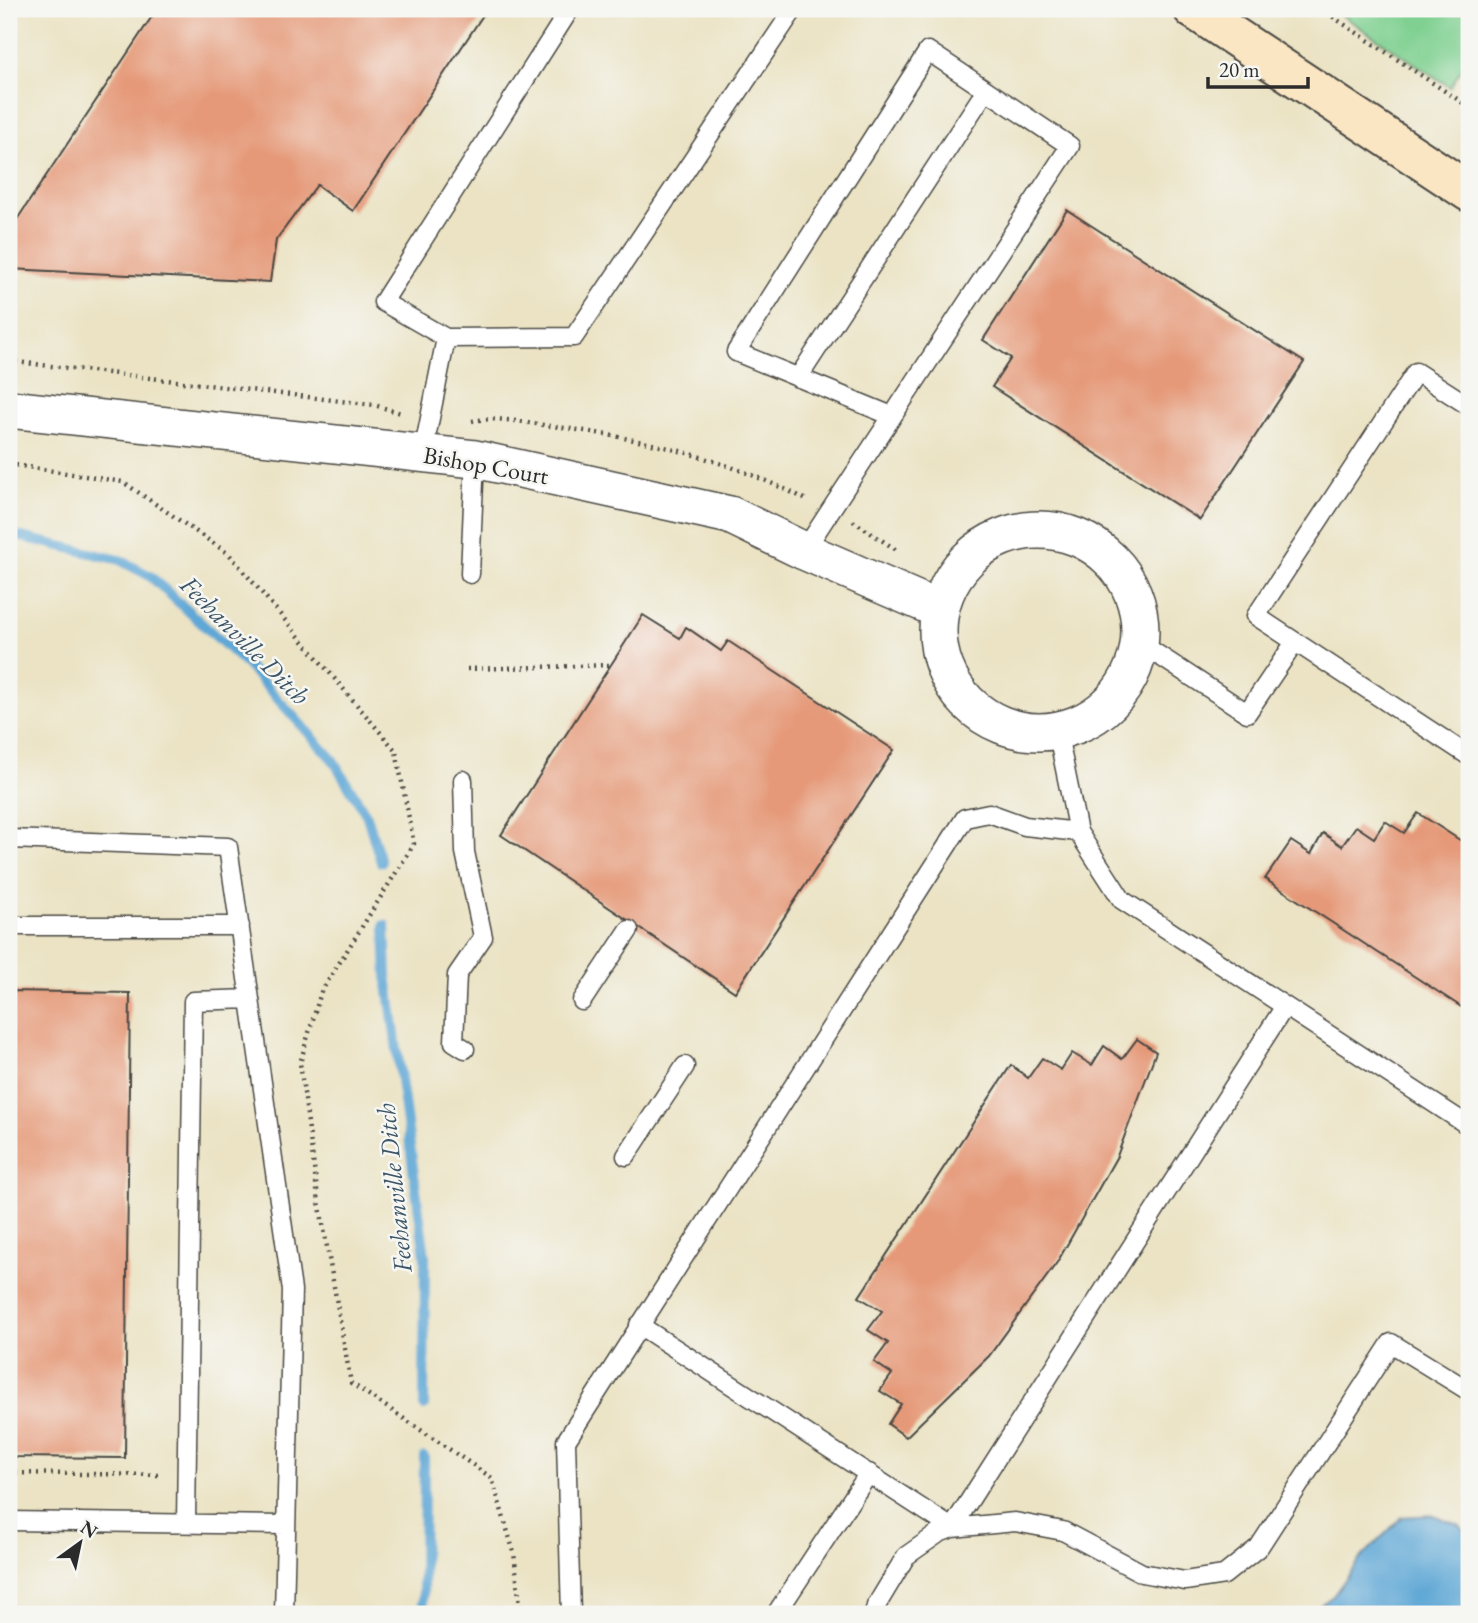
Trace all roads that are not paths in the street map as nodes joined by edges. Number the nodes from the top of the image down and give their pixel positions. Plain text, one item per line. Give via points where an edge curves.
1 (570, 9) edge
2 (794, 9) edge
3 (1193, 9) edge
4 (986, 90) junction
5 (1469, 192) edge
6 (446, 338) junction
7 (798, 377) junction
8 (1469, 406) edge
9 (9, 409) edge
10 (892, 416) junction
11 (423, 453) junction
12 (475, 459) junction
13 (804, 551) junction
14 (470, 574) dead end
15 (940, 610) junction
16 (1295, 642) junction
17 (1140, 643) junction
18 (1057, 730) junction
19 (1469, 756) edge
20 (463, 780) dead end
21 (1078, 832) junction
22 (9, 839) edge
23 (9, 926) edge
24 (240, 926) junction
25 (629, 930) dead end
26 (250, 999) junction
27 (582, 1001) dead end
28 (1285, 1006) junction
29 (465, 1049) dead end
30 (685, 1066) dead end
31 (1469, 1126) edge
32 (626, 1156) dead end
33 (639, 1325) junction
34 (1469, 1391) edge
35 (869, 1474) junction
36 (9, 1521) edge
37 (186, 1524) junction
38 (286, 1525) junction
39 (952, 1528) junction
40 (284, 1614) edge
41 (571, 1614) edge
42 (776, 1614) edge
43 (874, 1614) edge

1 - 6 lane via 383,302
2 - 6 lane via 574,337
3 - 5 main road
4 - 7 lane
4 - 7 lane via 928,51 736,352
4 - 10 lane via 1070,146
6 - 11 lane
7 - 10 lane
8 - 16 lane via 1416,372 1256,616
9 - 11 street, Bishop Court
10 - 13 lane
11 - 12 street, Bishop Court
12 - 13 street, Bishop Court via 730,515
12 - 14 lane
13 - 15 street, Bishop Court
15 - 17 street via 950,583 971,555 1001,537 1035,529 1070,534 1101,550 1125,576 1138,608
15 - 18 street via 939,642 948,674 966,701 993,720 1024,731
16 - 17 lane via 1247,713
16 - 19 lane
17 - 18 street via 1131,674 1113,701 1087,720
18 - 21 lane
20 - 29 lane via 465,852 483,937 457,975 454,1042
21 - 28 lane via 1122,900
21 - 33 lane via 1025,826 989,813 965,818
22 - 24 lane via 228,847
23 - 24 lane
24 - 26 lane
25 - 27 lane
26 - 37 lane via 193,1001
26 - 38 lane via 292,1290
28 - 31 lane
28 - 39 lane
30 - 32 lane
33 - 35 lane
33 - 41 lane via 565,1441
34 - 39 lane via 1391,1343 1259,1547 1224,1575 1185,1581 1142,1573 1063,1531 1015,1522
35 - 39 lane
35 - 42 lane
36 - 37 lane
37 - 38 lane
38 - 40 lane
39 - 43 lane via 906,1556

